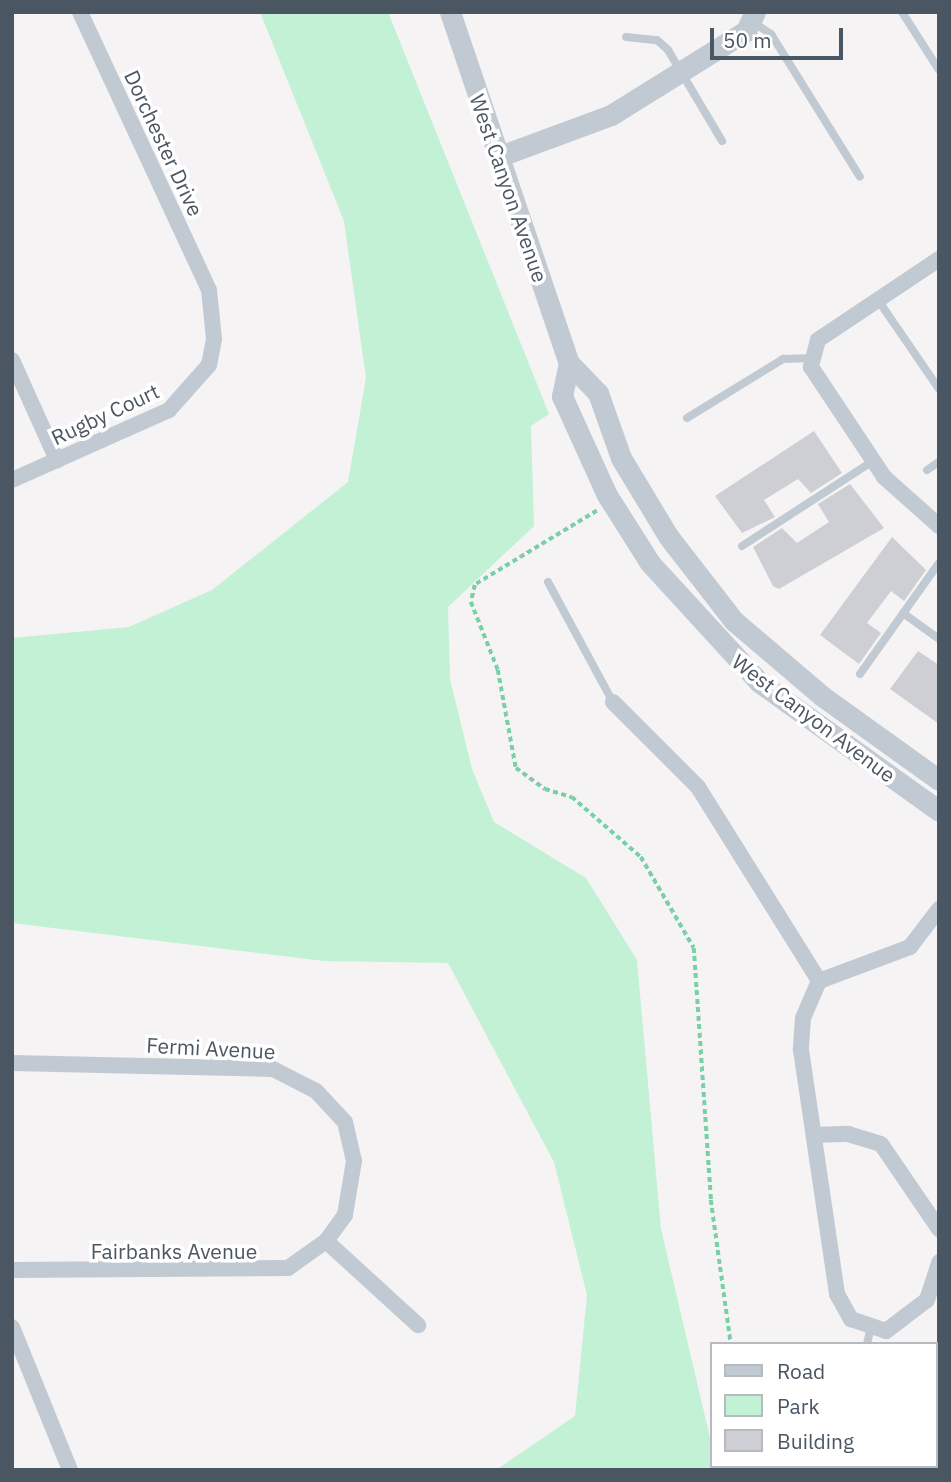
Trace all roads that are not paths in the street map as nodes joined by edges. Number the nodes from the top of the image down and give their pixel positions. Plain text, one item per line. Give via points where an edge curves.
1 (80, 12) edge
2 (450, 12) edge
3 (902, 12) edge
4 (754, 17) edge
5 (626, 37) dead end
6 (682, 71) junction
7 (939, 71) edge
8 (722, 141) dead end
9 (500, 156) junction
10 (860, 177) dead end
11 (939, 259) edge
12 (209, 290) joint
13 (878, 300) junction
14 (813, 358) junction
15 (12, 360) edge
16 (569, 363) junction
17 (939, 389) edge
18 (687, 418) dead end
19 (57, 460) junction
20 (873, 461) junction
21 (939, 462) edge
22 (927, 470) dead end
23 (12, 480) edge
24 (939, 526) edge
25 (742, 546) dead end
26 (939, 564) edge
27 (548, 582) dead end
28 (904, 613) junction
29 (939, 639) edge
30 (860, 674) dead end
31 (613, 702) joint
32 (939, 780) edge
33 (939, 811) edge
34 (939, 909) edge
35 (819, 981) junction
36 (12, 1063) edge
37 (814, 1135) junction
38 (939, 1230) edge
39 (326, 1241) junction
40 (939, 1262) edge
41 (12, 1270) edge
42 (418, 1325) dead end
43 (872, 1326) junction
44 (12, 1327) edge
45 (868, 1342) edge
46 (70, 1470) edge

1 - 12 street, Dorchester Drive
2 - 9 street, West Canyon Avenue
3 - 7 lane
4 - 6 street
4 - 10 lane via 771,34
5 - 6 lane via 657,40
6 - 8 lane
6 - 9 street via 568,136
9 - 16 street, West Canyon Avenue
11 - 13 street
12 - 19 street, Rugby Court via 214,339 209,365 190,392 169,410
13 - 14 street via 818,340
13 - 17 lane
14 - 18 lane via 783,359
14 - 20 street via 811,367
15 - 19 street
16 - 32 street, West Canyon Avenue via 598,393 621,458 668,536 734,621 813,689
16 - 33 street, West Canyon Avenue via 562,396 613,503 650,563 724,650
19 - 23 street, Rugby Court
20 - 24 street
20 - 25 lane
21 - 22 lane
26 - 28 lane
27 - 31 lane
28 - 29 lane
28 - 30 lane
31 - 35 street via 698,787
34 - 35 street via 910,947
35 - 37 street via 803,1018 801,1051
36 - 39 street, Fermi Avenue via 273,1069 294,1075 345,1122 354,1161 352,1196
37 - 38 street via 848,1134 881,1144
37 - 43 street via 836,1294 851,1319
39 - 41 street, Fairbanks Avenue via 288,1268 269,1272
39 - 42 street
40 - 43 street via 927,1300 886,1331
43 - 45 lane
44 - 46 street

